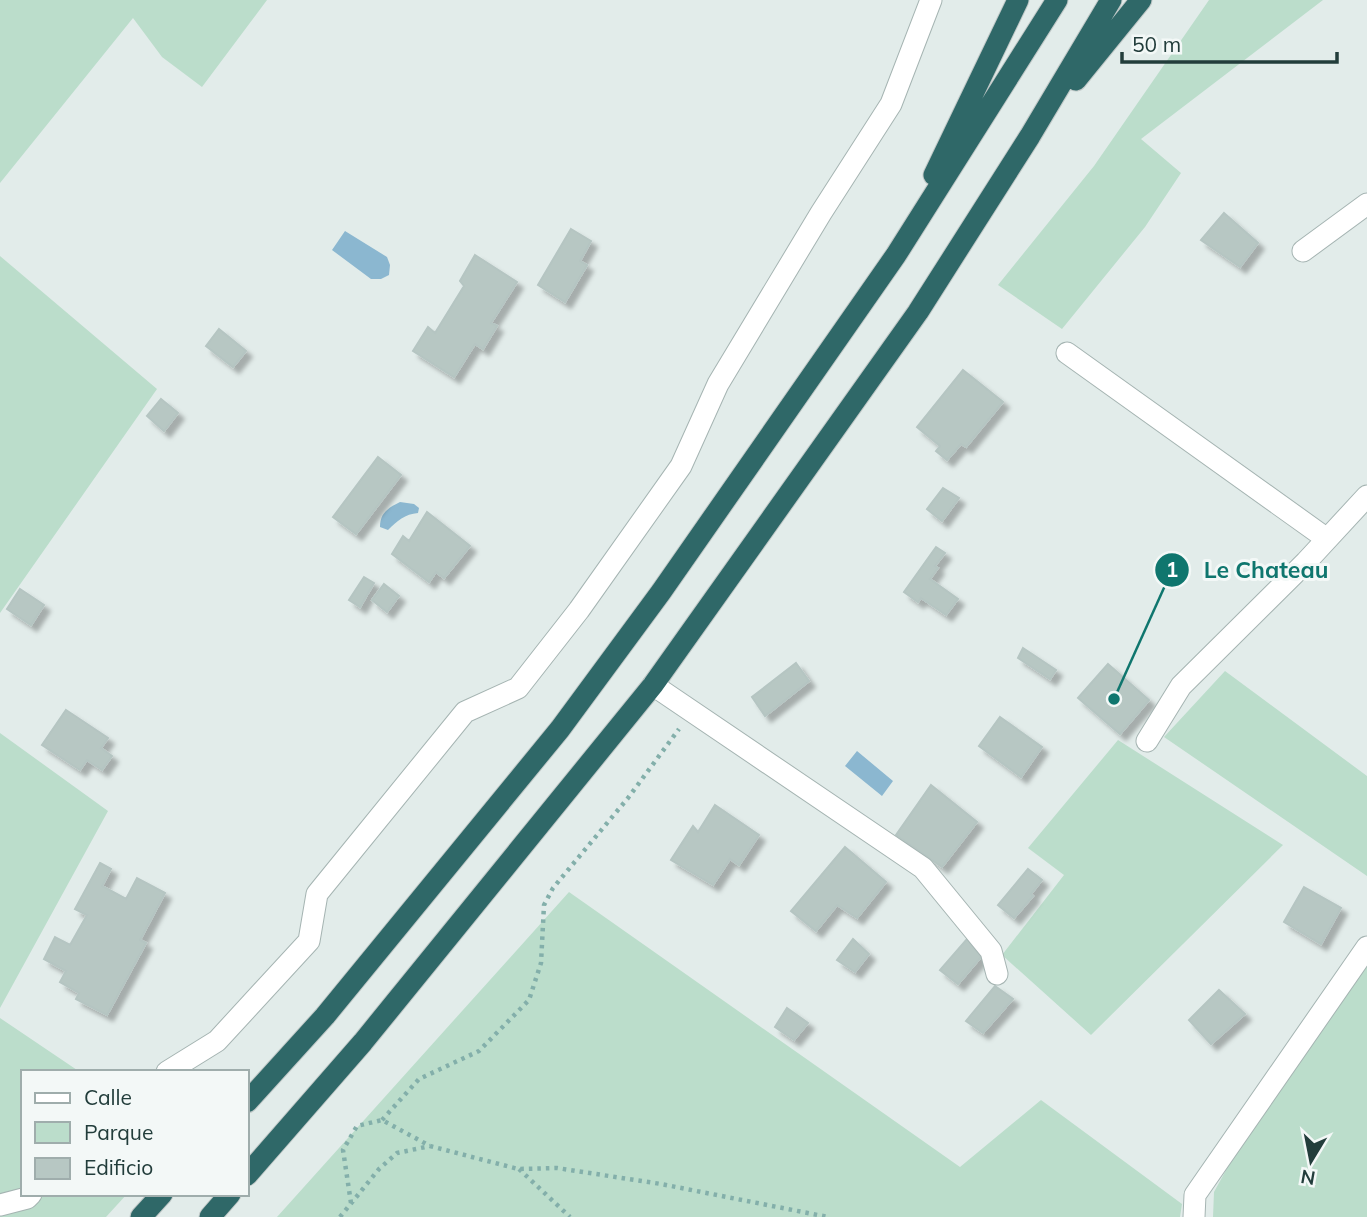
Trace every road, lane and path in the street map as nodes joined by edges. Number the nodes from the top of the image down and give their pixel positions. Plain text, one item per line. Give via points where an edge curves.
1 (931, 0) edge
2 (1018, 0) edge
3 (1057, 0) edge
4 (1111, 0) edge
5 (1142, 0) edge
6 (1030, 136) junction
7 (1367, 204) edge
8 (1303, 251) dead end
9 (896, 255) junction
10 (1067, 353) dead end
11 (1367, 496) edge
12 (1327, 539) junction
13 (653, 685) junction
14 (691, 711) junction
15 (1147, 741) dead end
16 (1367, 947) edge
17 (997, 974) dead end
18 (170, 1070) edge
19 (248, 1101) edge
20 (382, 1120) junction
21 (430, 1146) junction
22 (518, 1169) junction
23 (248, 1174) edge
24 (29, 1196) edge
25 (160, 1196) edge
26 (228, 1196) edge
27 (351, 1203) junction
28 (0, 1205) edge
29 (141, 1217) edge
30 (210, 1217) edge
31 (340, 1217) edge
32 (570, 1217) edge
33 (828, 1217) edge
34 (1194, 1217) edge

1 - 18 street via 891,104 718,384 681,466 518,688 464,712 317,894 309,941 217,1041
2 - 9 highway
3 - 9 highway
4 - 6 highway
5 - 6 highway
6 - 13 highway via 918,312
7 - 8 street
9 - 19 highway via 560,729 325,1016
10 - 12 street
11 - 12 street
12 - 15 street via 1181,686
13 - 14 street
13 - 23 highway via 363,1042
14 - 17 street via 923,868 991,951
14 - 20 path via 544,905 541,963 529,1000 479,1051 419,1079
16 - 34 street via 1195,1195
20 - 21 path
20 - 27 path via 357,1126 343,1150
21 - 22 path
21 - 27 path via 397,1153
22 - 32 path
22 - 33 path via 557,1168 661,1184
24 - 28 street
25 - 29 highway
26 - 30 highway
27 - 31 path

